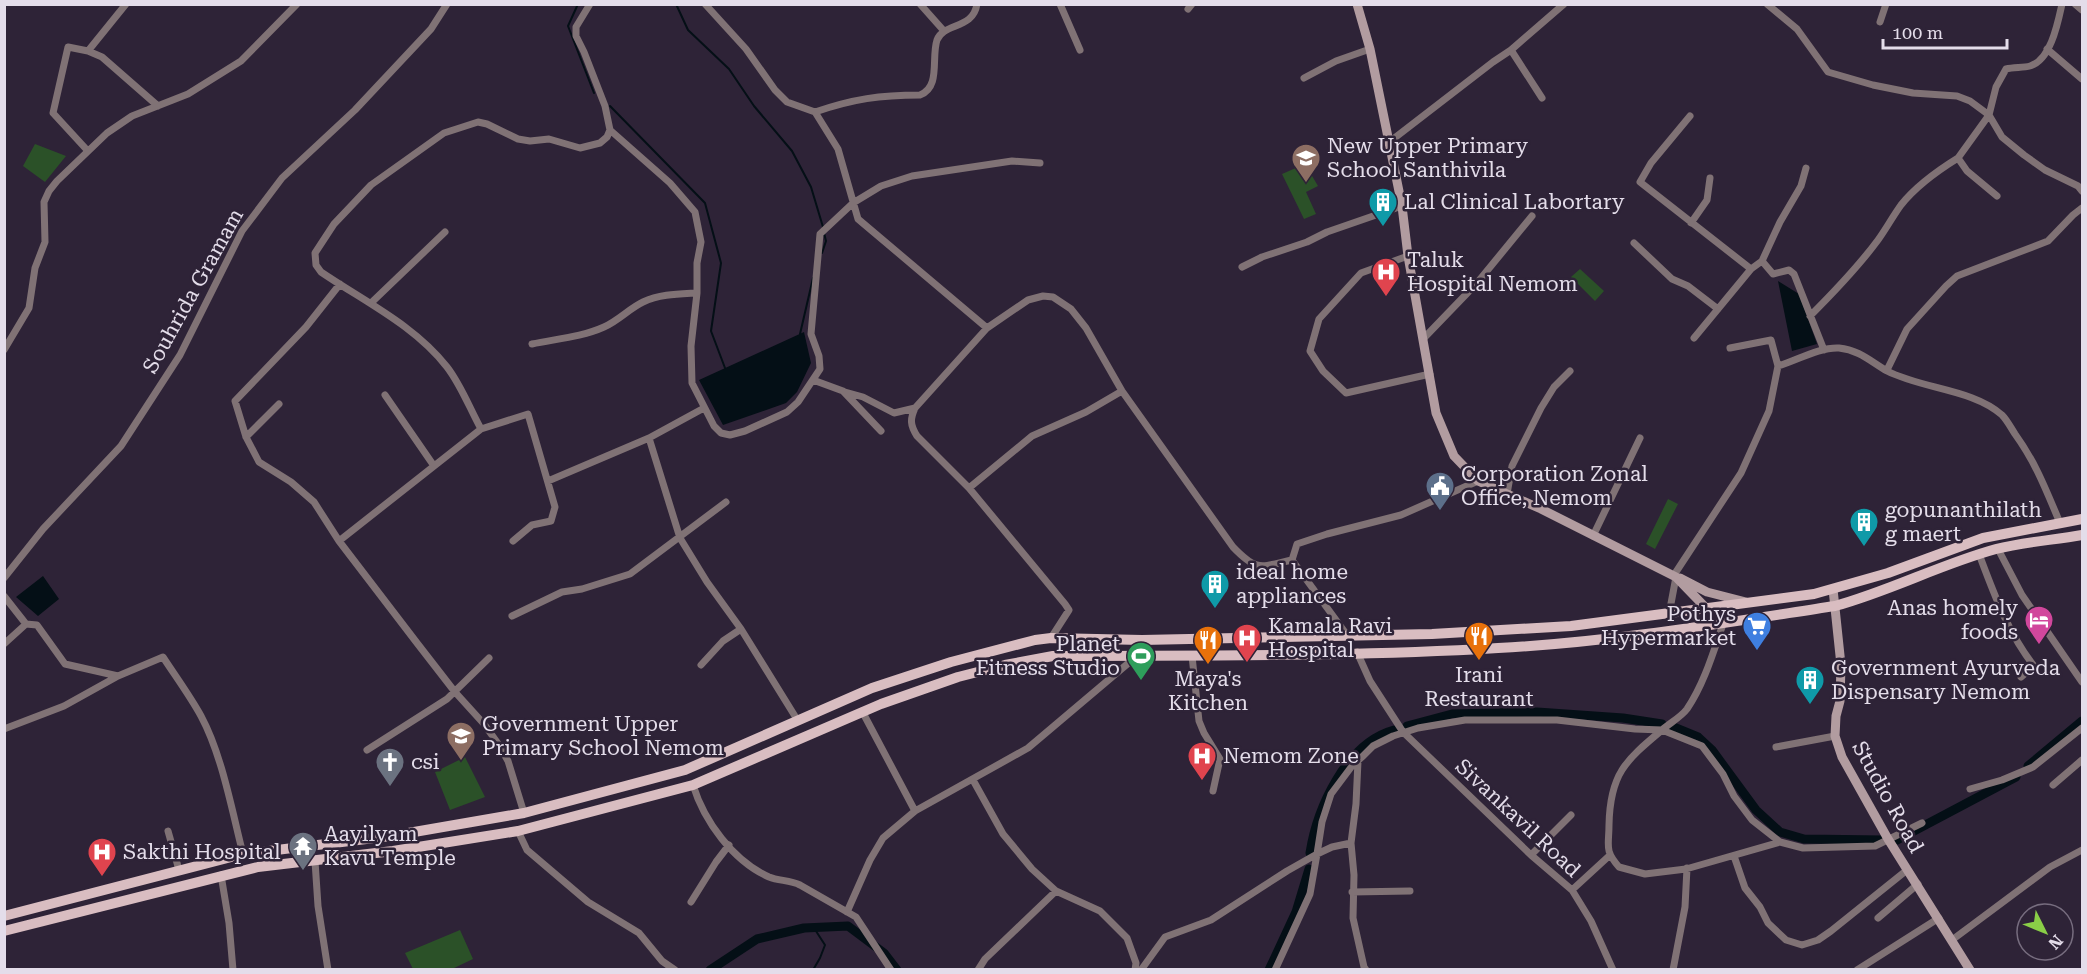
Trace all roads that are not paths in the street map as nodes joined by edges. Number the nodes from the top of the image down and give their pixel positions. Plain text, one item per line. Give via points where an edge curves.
1 (126, 4) edge
2 (297, 4) edge
3 (447, 4) edge
4 (590, 4) edge
5 (705, 4) edge
6 (920, 4) edge
7 (977, 4) edge
8 (1060, 4) edge
9 (1357, 4) edge
10 (1767, 4) edge
11 (1886, 4) edge
12 (2062, 4) edge
13 (2075, 4) edge
14 (1560, 6) edge
15 (2082, 10) edge
16 (1880, 22) dead end
17 (944, 31) junction
18 (1370, 49) junction
19 (2047, 49) junction
20 (1510, 50) junction
21 (87, 51) junction
22 (1080, 51) dead end
23 (1304, 78) dead end
24 (2082, 79) edge
25 (1542, 98) dead end
26 (158, 106) junction
27 (815, 112) junction
28 (1989, 115) junction
29 (1690, 116) dead end
30 (610, 130) junction
31 (1388, 143) junction
32 (87, 150) junction
33 (1958, 158) junction
34 (1040, 163) dead end
35 (1806, 168) dead end
36 (1710, 178) dead end
37 (2082, 191) edge
38 (1996, 196) dead end
39 (853, 203) junction
40 (1402, 206) junction
41 (2082, 208) edge
42 (1532, 216) dead end
43 (1691, 223) junction
44 (446, 232) dead end
45 (1634, 243) dead end
46 (1408, 256) junction
47 (1762, 261) junction
48 (1242, 267) dead end
49 (1750, 269) junction
50 (340, 284) junction
51 (698, 293) junction
52 (371, 303) junction
53 (1718, 309) junction
54 (1810, 316) junction
55 (987, 328) junction
56 (1424, 338) junction
57 (1694, 338) dead end
58 (532, 344) dead end
59 (1730, 348) dead end
60 (4, 350) edge
61 (1824, 350) junction
62 (1778, 366) junction
63 (1887, 370) junction
64 (1570, 371) dead end
65 (1430, 374) junction
66 (813, 380) junction
67 (843, 391) junction
68 (1122, 391) junction
69 (384, 395) dead end
70 (279, 404) dead end
71 (704, 408) junction
72 (915, 408) junction
73 (481, 429) junction
74 (881, 431) dead end
75 (246, 437) junction
76 (649, 438) junction
77 (1640, 438) dead end
78 (434, 466) junction
79 (548, 481) junction
80 (1478, 481) junction
81 (969, 488) junction
82 (1507, 494) junction
83 (726, 502) dead end
84 (2082, 519) edge
85 (2060, 523) junction
86 (2082, 535) edge
87 (1593, 536) junction
88 (680, 538) junction
89 (339, 541) junction
90 (513, 541) dead end
91 (1998, 549) junction
92 (1979, 555) junction
93 (1292, 560) junction
94 (1675, 576) junction
95 (4, 578) edge
96 (1833, 589) junction
97 (4, 596) edge
98 (1751, 603) junction
99 (1835, 606) junction
100 (1706, 608) junction
101 (1670, 614) junction
102 (512, 616) dead end
103 (26, 624) junction
104 (1723, 624) junction
105 (1710, 626) junction
106 (741, 629) junction
107 (1347, 635) junction
108 (1051, 638) junction
109 (1142, 640) junction
110 (4, 644) edge
111 (1357, 652) junction
112 (1138, 656) junction
113 (1192, 656) junction
114 (489, 658) dead end
115 (701, 665) dead end
116 (118, 676) junction
117 (2022, 677) dead end
118 (2082, 682) edge
119 (455, 692) junction
120 (862, 711) junction
121 (798, 721) junction
122 (2082, 728) edge
123 (4, 729) edge
124 (1662, 730) junction
125 (1403, 732) junction
126 (1835, 736) junction
127 (1776, 747) dead end
128 (367, 750) dead end
129 (1358, 760) junction
130 (2082, 760) edge
131 (973, 780) junction
132 (693, 785) junction
133 (2053, 785) dead end
134 (1970, 789) dead end
135 (1213, 791) dead end
136 (915, 811) junction
137 (524, 813) junction
138 (1571, 815) dead end
139 (1922, 823) dead end
140 (168, 831) dead end
141 (518, 831) junction
142 (1888, 839) junction
143 (1780, 842) junction
144 (1351, 843) junction
145 (729, 845) junction
146 (2082, 850) edge
147 (243, 854) junction
148 (1317, 854) junction
149 (1531, 855) junction
150 (1609, 856) junction
151 (1734, 856) junction
152 (315, 861) junction
153 (1687, 868) junction
154 (179, 870) junction
155 (1907, 870) junction
156 (221, 875) junction
157 (1918, 884) junction
158 (1572, 890) junction
159 (1056, 891) junction
160 (1410, 891) dead end
161 (1352, 892) junction
162 (691, 902) dead end
163 (847, 912) junction
164 (4, 916) edge
165 (1878, 918) dead end
166 (1939, 918) junction
167 (4, 931) edge
168 (1952, 940) junction
169 (233, 969) edge
170 (328, 969) edge
171 (675, 969) edge
172 (891, 969) edge
173 (980, 969) edge
174 (1135, 969) edge
175 (1141, 969) edge
176 (1275, 969) edge
177 (1366, 969) edge
178 (1613, 969) edge
179 (1673, 969) edge
180 (1857, 969) edge
181 (1970, 969) edge

1 - 21 street
2 - 26 street via 241,60 188,94
3 - 95 street, Souhrida Gramam via 431,29 355,110 282,178 242,231 180,355 121,446 43,529
4 - 30 street via 576,27 576,36
5 - 27 street via 781,96 798,108
6 - 17 street
7 - 17 street via 969,20
8 - 22 street
9 - 18 street
10 - 28 street via 1797,29 1828,72 1913,93 1957,96
11 - 16 street
12 - 19 street
13 - 15 street
14 - 20 street
17 - 27 street via 938,38 933,85 927,93 869,97
18 - 23 street
18 - 31 street
19 - 24 street
19 - 28 street via 2031,66 2006,69 1996,87
20 - 25 street
20 - 31 street
21 - 26 street via 102,57
21 - 32 street via 68,47 53,113
26 - 32 street via 132,116
27 - 39 street via 838,149
28 - 33 street
28 - 37 street via 2002,137 2024,155
29 - 43 street via 1640,182
30 - 50 street via 600,143 580,148 549,139 518,139 478,122 444,133 371,185 334,224 315,258 321,272
30 - 51 street via 670,183 695,212 701,242
31 - 40 street
32 - 60 street via 57,181 44,202 45,242 35,268 29,308
33 - 38 street
33 - 54 street via 1919,186 1902,204 1859,263
34 - 39 street via 1012,161 912,176 881,186
35 - 47 street via 1801,186
36 - 43 street via 1707,200
39 - 55 street via 858,219
39 - 66 street via 820,234 811,334 820,369
40 - 46 street
40 - 48 street
41 - 63 street via 2048,241 1957,276 1907,329
42 - 56 street via 1477,283
43 - 49 street
44 - 52 street
45 - 53 street via 1672,279
46 - 56 street
46 - 65 street via 1360,273 1319,319 1310,351 1323,371 1346,393
47 - 49 street
47 - 54 street via 1773,274 1789,270 1794,274
49 - 53 street
50 - 52 street
50 - 75 street via 306,327 235,401
51 - 58 street via 651,299 604,327
51 - 71 street via 691,346 692,383
52 - 73 street via 436,354 450,370
53 - 57 street
54 - 61 street
55 - 68 street via 1028,300 1053,297 1071,309 1086,328
55 - 72 street
56 - 65 street
59 - 62 street via 1771,340
61 - 62 street
61 - 63 street via 1858,352
62 - 94 street via 1769,411 1742,473
63 - 85 street via 1978,401 2002,415 2032,458
64 - 82 street via 1541,408 1512,466
65 - 80 street via 1436,414 1454,456
66 - 67 street
66 - 71 street via 787,412 730,435 714,426
67 - 72 street via 894,413
67 - 74 street
68 - 81 street via 1032,436
68 - 93 street via 1233,547 1249,563 1261,567
69 - 78 street
70 - 75 street
71 - 76 street
72 - 81 street via 910,418 917,436
73 - 78 street
73 - 79 street via 528,414
75 - 89 street via 259,462 314,502
76 - 79 street
76 - 88 street
77 - 87 street
78 - 89 street
79 - 90 street via 555,507 551,522 532,525
80 - 82 street
80 - 93 street via 1401,515 1296,544
81 - 108 street via 1069,610
82 - 87 street
83 - 88 street
84 - 85 main road
85 - 96 main road via 1983,538
86 - 91 main road
87 - 94 street
88 - 102 street via 630,574 582,590 562,592
88 - 106 street
89 - 119 street
91 - 92 main road
91 - 118 street via 2022,595
92 - 99 main road
92 - 117 street via 2005,620 2034,666
93 - 107 street
94 - 98 street via 1707,592
94 - 100 street
94 - 101 street
96 - 98 main road
96 - 99 street, Studio Road
97 - 103 street
98 - 100 main road
99 - 104 main road
99 - 126 street, Studio Road via 1841,665
100 - 101 main road
100 - 105 main road
101 - 107 main road via 1571,626
103 - 110 street
103 - 116 street via 37,626 65,664
104 - 105 main road
104 - 124 street via 1699,689 1685,711
105 - 111 main road via 1498,648
106 - 115 street via 723,641
106 - 121 street
107 - 109 main road
108 - 109 main road
108 - 121 main road via 997,648 915,672
109 - 112 main road
111 - 113 main road
111 - 125 street, Sivankavil Road via 1370,681
112 - 113 main road
112 - 120 main road via 1053,656 1030,660 958,677
112 - 131 street via 1028,748
113 - 135 street via 1199,721 1220,759
114 - 119 street
116 - 123 street via 64,705
116 - 147 street via 163,657 209,736
119 - 128 street
119 - 137 street via 499,745
120 - 132 main road
120 - 136 street
121 - 137 main road via 685,770
122 - 134 street via 2033,766
124 - 125 street via 1557,720 1465,720
124 - 143 street via 1702,746 1752,820
124 - 150 street via 1630,757 1617,777 1609,806
125 - 129 street via 1373,746
125 - 149 street, Sivankavil Road
126 - 127 street
126 - 142 street, Studio Road via 1842,757
129 - 144 street
129 - 148 street via 1331,794
130 - 133 street
131 - 136 street
131 - 159 street via 1003,834
132 - 141 main road
132 - 145 street via 711,823
136 - 163 street via 883,838
137 - 147 main road via 391,836
138 - 149 street
139 - 142 street
140 - 154 street
141 - 152 main road
141 - 171 street via 526,850 588,902 639,933 662,961
142 - 143 street via 1875,846 1827,849
142 - 155 street, Studio Road
143 - 151 street
144 - 148 street
144 - 161 street
145 - 162 street
145 - 163 street via 762,873 792,881
146 - 168 street via 2050,867
147 - 154 main road
148 - 175 street via 1211,920 1165,937
148 - 176 street via 1310,894
149 - 158 street, Sivankavil Road
150 - 153 street via 1619,867 1645,874
150 - 158 street
151 - 153 street
151 - 155 street via 1745,888 1768,923 1786,940 1802,945 1831,931
152 - 156 main road
152 - 170 street
153 - 179 street via 1685,907
154 - 164 main road
155 - 157 street, Studio Road
156 - 167 main road
156 - 169 street
157 - 165 street
157 - 166 street, Studio Road
158 - 178 street, Sivankavil Road
159 - 173 street via 985,959
159 - 174 street via 1100,911 1127,938
160 - 161 street
161 - 177 street via 1353,918
163 - 172 street via 856,917
166 - 168 street, Studio Road
166 - 180 street
168 - 181 street, Studio Road

